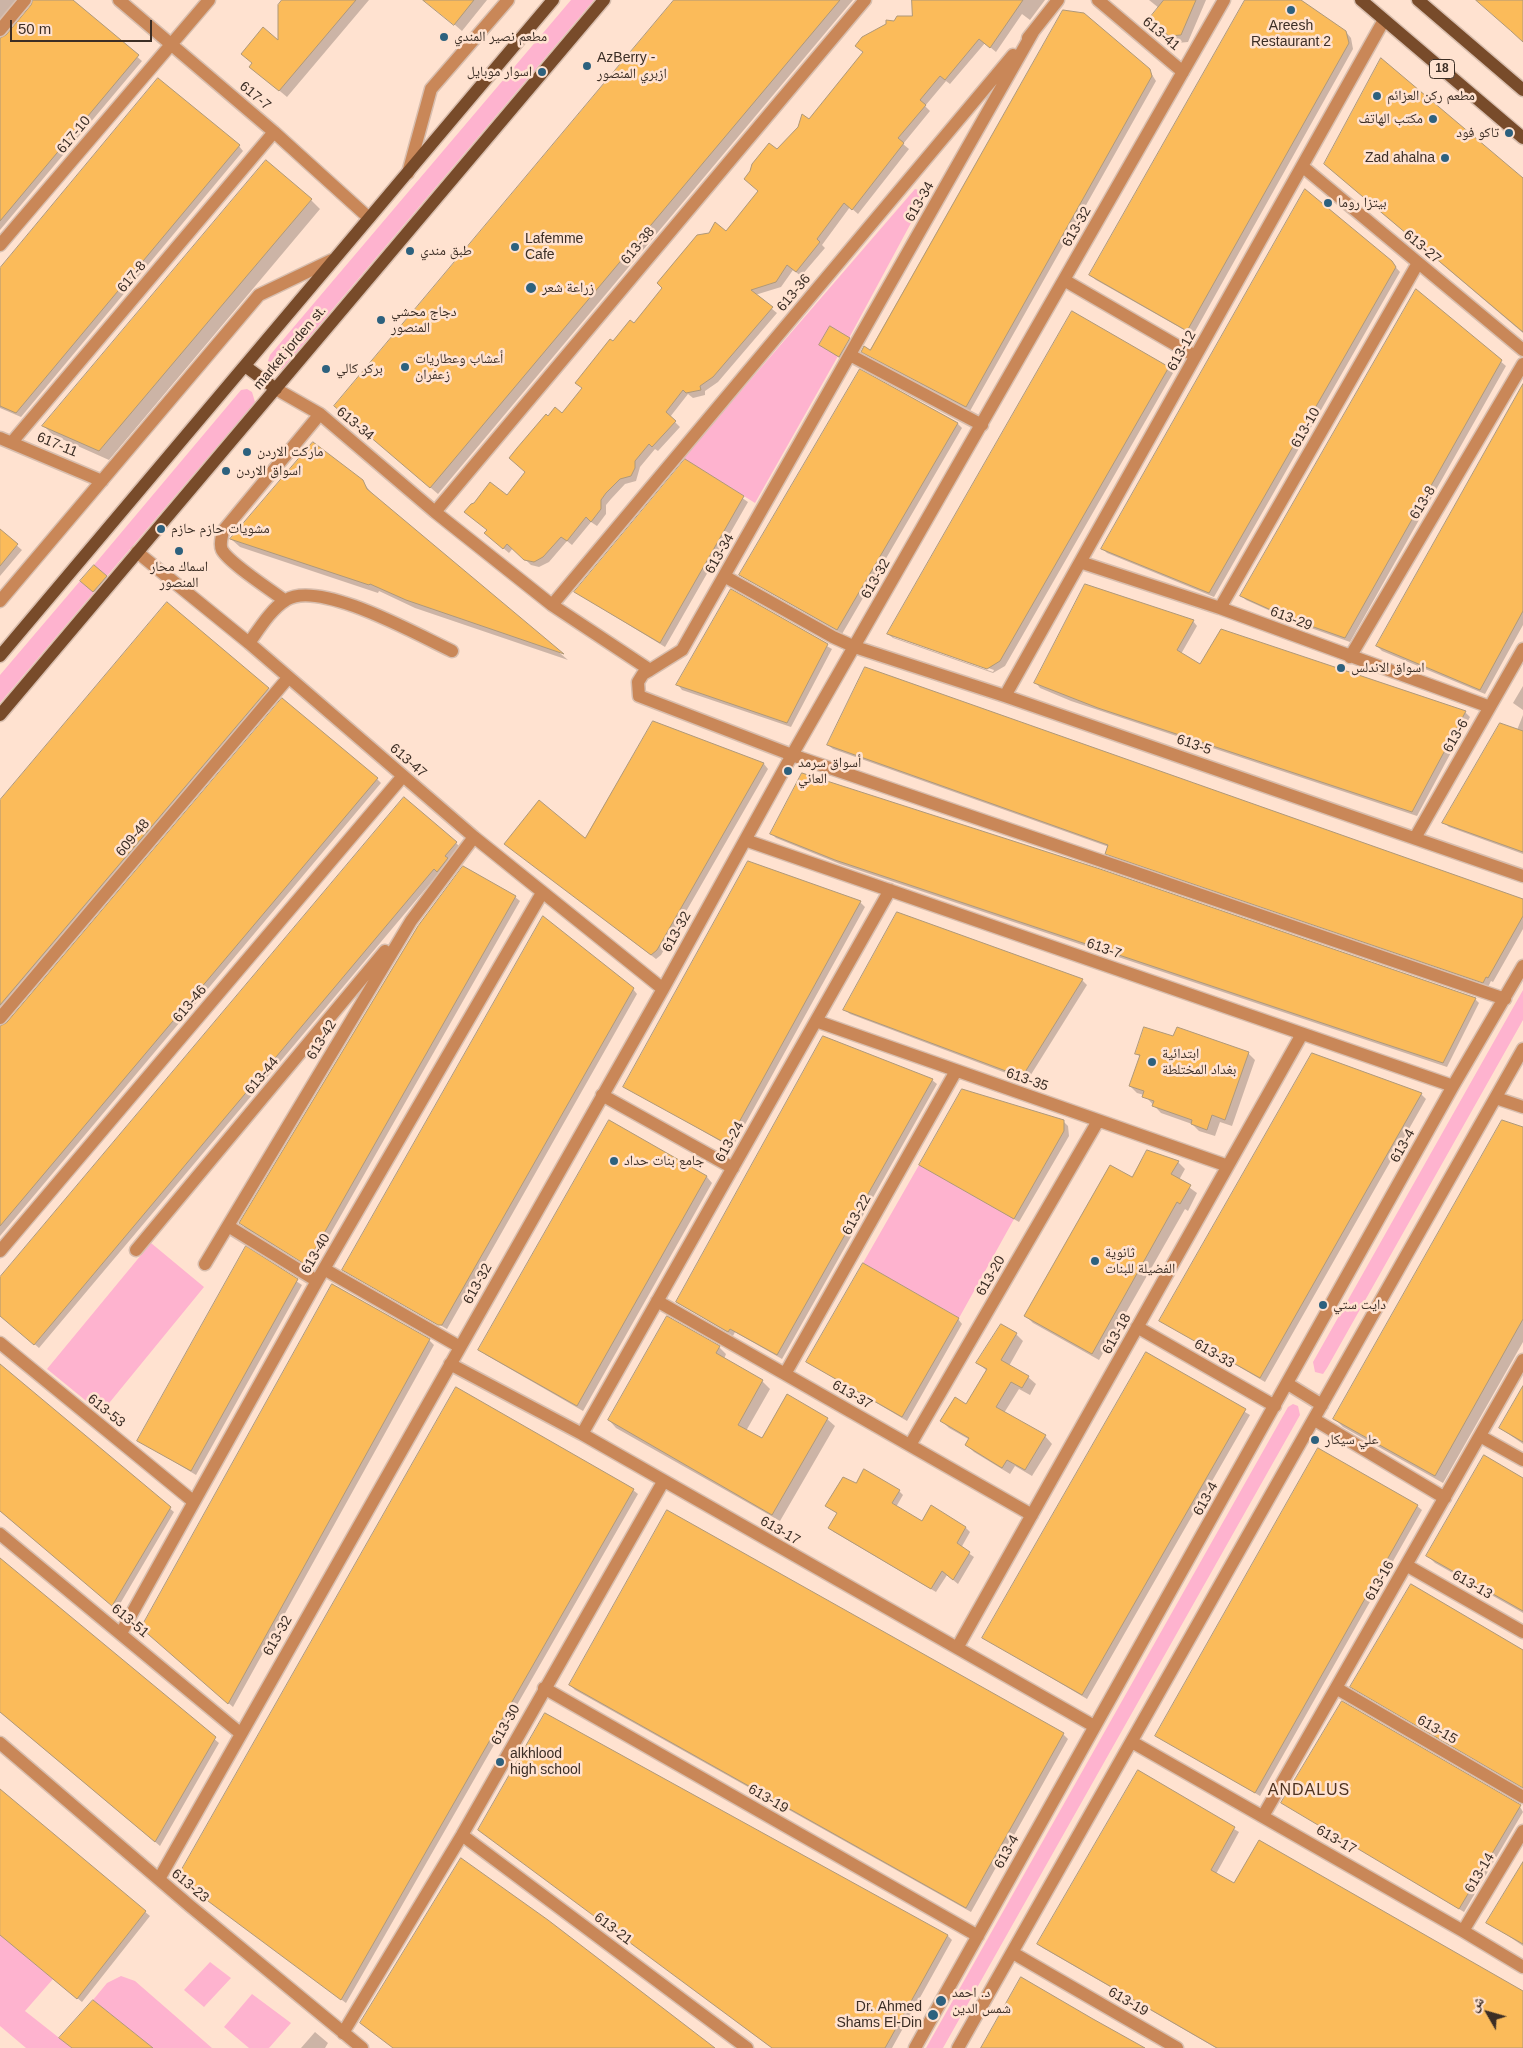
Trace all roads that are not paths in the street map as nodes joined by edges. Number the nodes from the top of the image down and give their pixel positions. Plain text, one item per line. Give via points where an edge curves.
1 (25, 0) edge
2 (119, 0) edge
3 (209, 0) edge
4 (508, 0) edge
5 (553, 0) edge
6 (604, 0) edge
7 (865, 0) edge
8 (1058, 0) edge
9 (1098, 0) edge
10 (1224, 0) edge
11 (1361, 0) edge
12 (1418, 0) edge
13 (1384, 20) junction
14 (0, 30) edge
15 (1033, 32) junction
16 (171, 44) junction
17 (1183, 72) junction
18 (1523, 90) edge
19 (274, 132) junction
20 (1523, 138) edge
21 (1302, 166) junction
22 (408, 172) junction
23 (369, 218) junction
24 (0, 246) edge
25 (332, 260) junction
26 (1418, 263) junction
27 (1064, 280) junction
28 (1523, 350) edge
29 (850, 355) junction
30 (1196, 356) junction
31 (1523, 364) edge
32 (245, 366) junction
33 (276, 389) junction
34 (320, 414) junction
35 (982, 425) junction
36 (6, 440) edge
37 (102, 481) junction
38 (435, 512) junction
39 (137, 552) junction
40 (1080, 562) junction
41 (724, 576) junction
42 (284, 600) junction
43 (0, 601) edge
44 (552, 605) junction
45 (1220, 608) junction
46 (249, 643) junction
47 (855, 647) junction
48 (1523, 649) edge
49 (452, 651) dead end
50 (0, 656) edge
51 (1350, 657) junction
52 (650, 670) junction
53 (288, 678) junction
54 (1005, 696) junction
55 (1490, 707) junction
56 (0, 715) edge
57 (792, 755) junction
58 (403, 776) junction
59 (474, 837) junction
60 (1415, 838) junction
61 (745, 840) junction
62 (1523, 876) edge
63 (890, 890) junction
64 (542, 893) junction
65 (411, 921) junction
66 (1523, 966) edge
67 (663, 989) junction
68 (1505, 999) junction
69 (0, 1018) edge
70 (816, 1021) junction
71 (1302, 1034) junction
72 (1523, 1049) edge
73 (956, 1071) junction
74 (1453, 1086) junction
75 (602, 1095) junction
76 (1496, 1098) junction
77 (1523, 1107) edge
78 (1098, 1121) junction
79 (1228, 1166) junction
80 (733, 1168) junction
81 (228, 1226) junction
82 (136, 1250) dead end
83 (0, 1251) edge
84 (205, 1264) dead end
85 (324, 1269) junction
86 (317, 1281) junction
87 (657, 1301) junction
88 (1137, 1327) junction
89 (0, 1343) edge
90 (460, 1347) junction
91 (1523, 1360) edge
92 (450, 1364) junction
93 (785, 1374) junction
94 (1288, 1384) junction
95 (1322, 1405) junction
96 (1275, 1406) junction
97 (1315, 1420) junction
98 (582, 1434) junction
99 (1480, 1436) junction
100 (910, 1445) junction
101 (1523, 1460) edge
102 (663, 1482) junction
103 (1445, 1498) junction
104 (194, 1502) junction
105 (1032, 1515) junction
106 (0, 1534) edge
107 (1406, 1565) junction
108 (1523, 1632) edge
109 (121, 1633) junction
110 (957, 1648) junction
111 (544, 1688) junction
112 (1336, 1688) junction
113 (1094, 1726) junction
114 (240, 1733) junction
115 (1132, 1742) junction
116 (0, 1743) edge
117 (1523, 1798) edge
118 (1264, 1816) junction
119 (1523, 1831) edge
120 (462, 1835) junction
121 (159, 1879) junction
122 (1463, 1931) junction
123 (978, 1936) junction
124 (1013, 1953) junction
125 (1523, 1968) edge
126 (343, 2033) junction
127 (362, 2048) edge
128 (747, 2048) edge
129 (915, 2048) edge
130 (958, 2048) edge
131 (1177, 2048) edge

1 - 14 street
2 - 16 street, 617-7
3 - 16 street, 617-10
4 - 22 street via 431,89
5 - 22 main road, market jorden st.
6 - 33 main road, market jorden st.
7 - 38 street, 613-38
8 - 15 street, 613-36
9 - 17 street, 613-41
10 - 17 street, 613-32
11 - 13 main road, 18
12 - 18 main road
13 - 20 main road, 18
13 - 21 street, 613-12
15 - 29 street, 613-34
15 - 44 street, 613-36
16 - 19 street, 617-7
16 - 24 street, 617-10
17 - 27 street, 613-32
19 - 23 street, 617-7
19 - 36 street, 617-8
21 - 26 street, 613-27
21 - 30 street, 613-12
22 - 23 main road, market jorden st.
23 - 25 main road, market jorden st.
25 - 32 main road, market jorden st.
25 - 37 street via 259,295
26 - 28 street, 613-27
26 - 45 street, 613-10
27 - 30 street
27 - 35 street, 613-32
29 - 35 street
29 - 41 street, 613-34
30 - 40 street, 613-12
31 - 51 street, 613-8
32 - 33 main road
32 - 50 main road, market jorden st.
33 - 34 street, 613-34
33 - 39 main road, market jorden st.
34 - 38 street, 613-34
34 - 42 street via 223,531 220,541 222,550 230,558
35 - 47 street, 613-32
36 - 37 street, 617-11
37 - 43 street
38 - 44 street, 613-34
39 - 46 street, 613-47
39 - 56 main road, market jorden st.
40 - 45 street, 613-29
40 - 54 street, 613-12
41 - 47 street, 613-5
41 - 52 street, 613-34 via 682,650
42 - 46 street
42 - 49 street via 299,594 318,595 393,621
44 - 52 street, 613-34
45 - 51 street, 613-29
46 - 53 street, 613-47
47 - 54 street, 613-5
47 - 57 street, 613-32
48 - 55 street, 613-6
51 - 55 street, 613-29
52 - 57 street via 638,682 639,696
53 - 58 street, 613-47
53 - 69 street, 609-48
54 - 60 street, 613-5
55 - 60 street, 613-6
57 - 61 street, 613-32
57 - 68 street
58 - 59 street, 613-47
58 - 83 street, 613-46
59 - 64 street, 613-47
59 - 65 street, 613-42
60 - 62 street, 613-5
61 - 63 street, 613-7
61 - 67 street, 613-32
63 - 70 street, 613-24
63 - 71 street, 613-7
64 - 67 street, 613-47
64 - 85 street, 613-40
65 - 81 street, 613-42
65 - 82 street, 613-44
66 - 68 street, 613-4
67 - 75 street, 613-32
68 - 74 street, 613-4
70 - 73 street, 613-35
70 - 80 street, 613-24
71 - 74 street, 613-7
71 - 79 street, 613-18
72 - 76 street
73 - 78 street, 613-35
73 - 93 street, 613-22
74 - 94 street, 613-4
75 - 80 street
75 - 90 street, 613-32
76 - 77 street
76 - 95 street
78 - 79 street, 613-35
78 - 100 street, 613-20
79 - 88 street, 613-18
80 - 87 street, 613-24
81 - 84 street, 613-42
81 - 86 street
85 - 86 street, 613-40
85 - 90 street
86 - 104 street, 613-40
87 - 93 street, 613-37
87 - 98 street, 613-24
88 - 96 street, 613-33
88 - 105 street, 613-18
89 - 104 street, 613-53
90 - 92 street, 613-32
91 - 99 street, 613-16
92 - 98 street, 613-17
92 - 114 street, 613-32
93 - 100 street, 613-37
94 - 95 street
94 - 96 street, 613-4
95 - 97 street
96 - 113 street, 613-4
97 - 103 street
97 - 115 street
98 - 102 street, 613-17
99 - 101 street
99 - 103 street, 613-16
100 - 105 street, 613-37
102 - 110 street, 613-17
102 - 111 street, 613-30
103 - 107 street, 613-16
104 - 109 street, 613-40
105 - 110 street, 613-18
106 - 109 street, 613-51
107 - 108 street, 613-13
107 - 112 street, 613-16
109 - 114 street, 613-51
110 - 113 street, 613-17
111 - 120 street, 613-30
111 - 123 street, 613-19
112 - 117 street, 613-15
112 - 118 street, 613-16
113 - 123 street, 613-4
114 - 121 street, 613-32
115 - 118 street, 613-17
115 - 124 street
116 - 121 street, 613-23
118 - 122 street, 613-17
119 - 122 street, 613-14
120 - 126 street, 613-30
120 - 128 street, 613-21
121 - 126 street, 613-23
122 - 125 street, 613-17
123 - 129 street, 613-4
124 - 130 street
124 - 131 street, 613-19
126 - 127 street, 613-23

